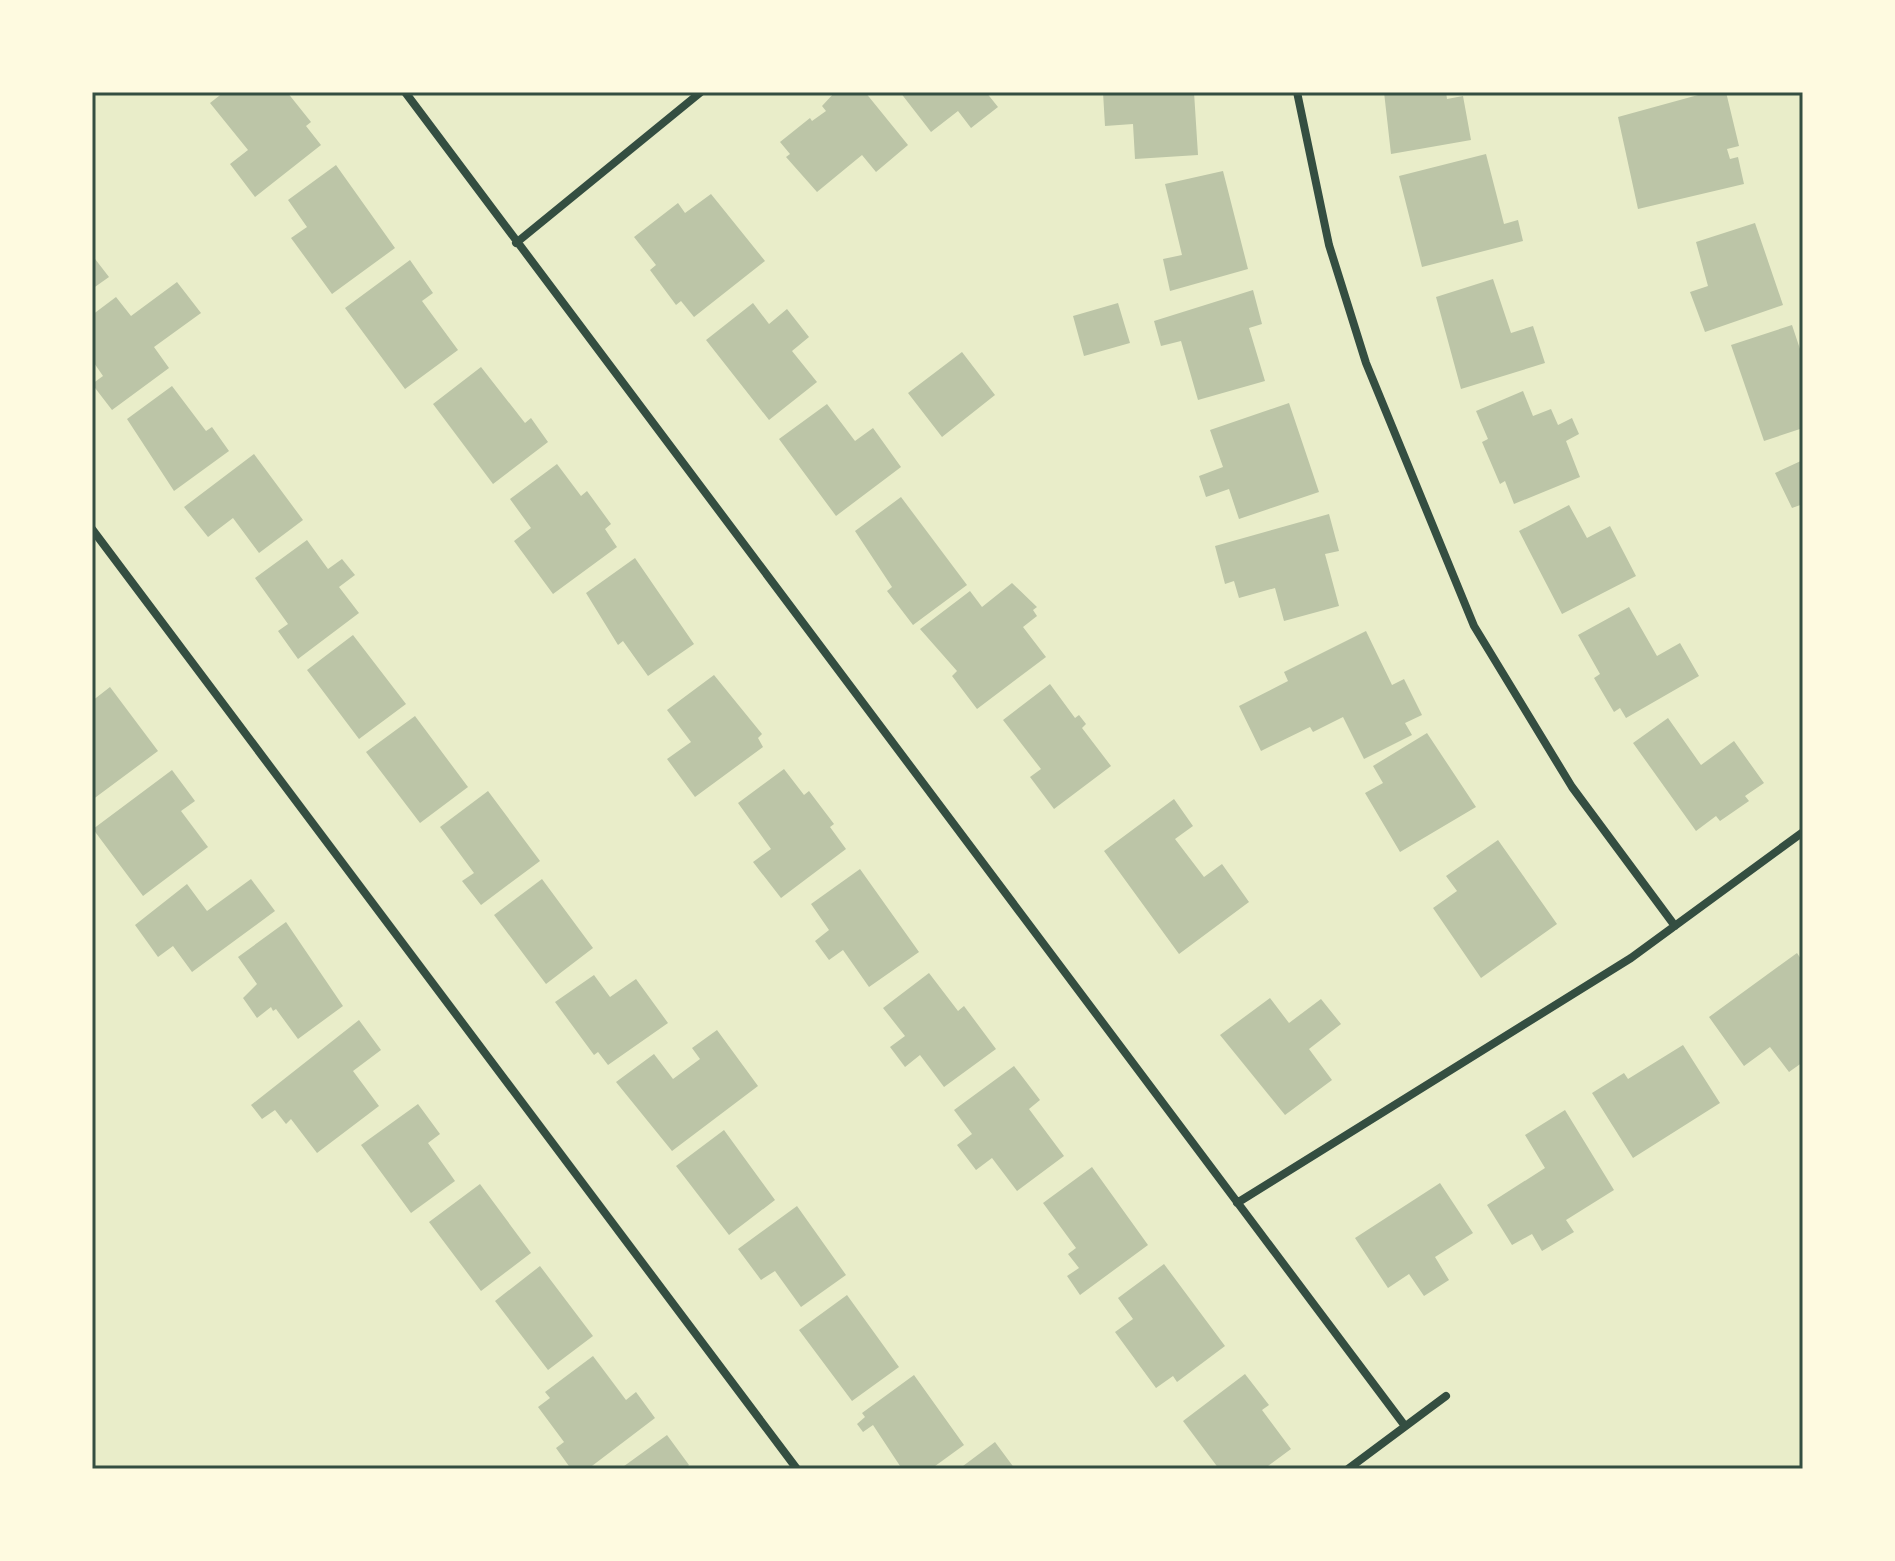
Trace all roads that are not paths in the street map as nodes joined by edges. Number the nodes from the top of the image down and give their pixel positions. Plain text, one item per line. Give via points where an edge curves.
1 (405, 92) edge
2 (701, 92) edge
3 (1297, 92) edge
4 (516, 243) junction
5 (92, 529) edge
6 (1803, 832) edge
7 (1675, 926) junction
8 (1237, 1203) junction
9 (1446, 1396) dead end
10 (1405, 1426) junction
11 (797, 1469) edge
12 (1348, 1469) edge

1 - 4 street
2 - 4 street
3 - 7 street via 1329,245 1366,363 1474,626 1572,787
4 - 8 street
5 - 11 street
6 - 7 street
7 - 8 street
8 - 10 street
9 - 10 street
10 - 12 street

